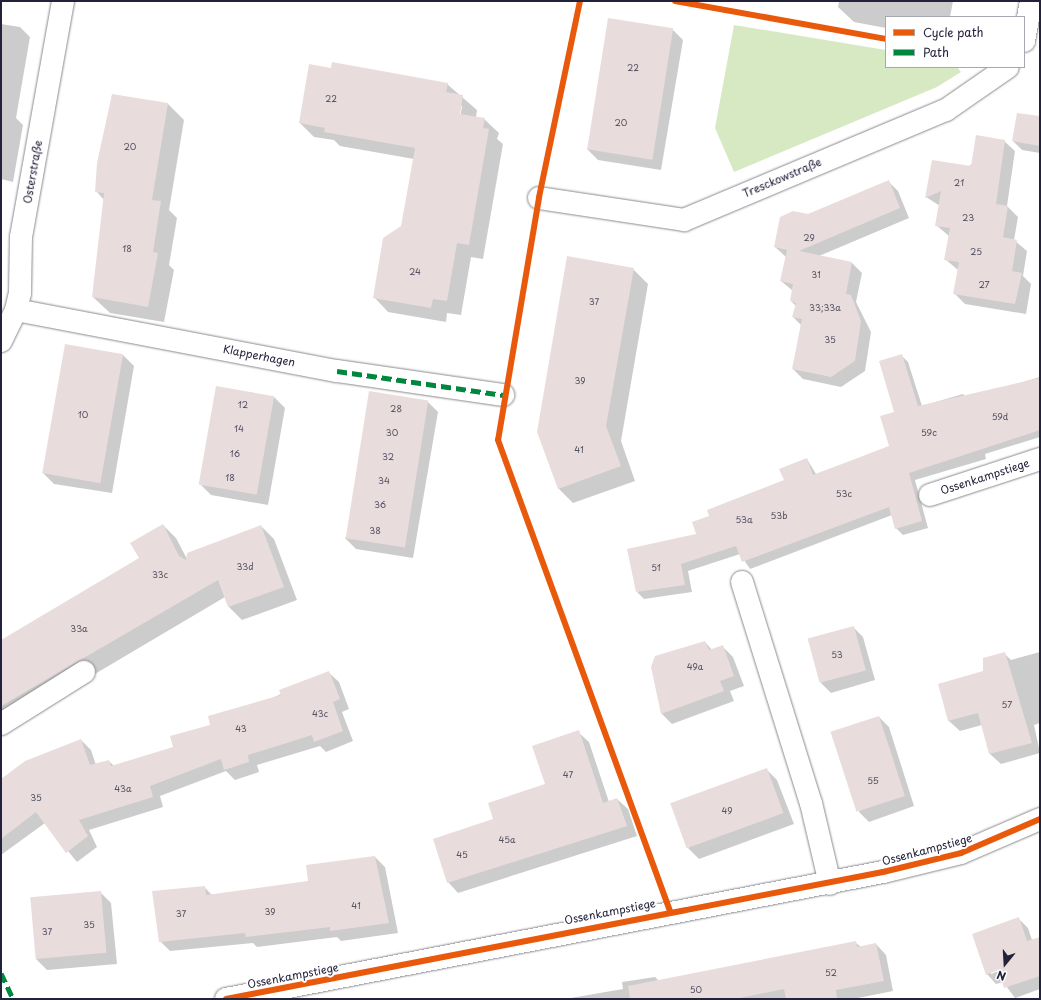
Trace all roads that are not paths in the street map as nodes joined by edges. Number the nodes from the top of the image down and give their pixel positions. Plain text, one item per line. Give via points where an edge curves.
1 (63, 1) edge
2 (1031, 1) edge
3 (1025, 35) edge
4 (1007, 68) edge
5 (539, 198) dead end
6 (16, 310) junction
7 (1, 341) edge
8 (503, 394) dead end
9 (1040, 459) edge
10 (930, 495) dead end
11 (742, 582) dead end
12 (84, 672) dead end
13 (1, 724) edge
14 (1037, 826) edge
15 (830, 884) junction
16 (226, 999) edge

1 - 6 street, Osterstraße via 21,237
2 - 3 street
4 - 5 street, Tresckowstraße via 946,110 684,220
6 - 7 street, Osterstraße
6 - 8 street, Klapperhagen via 337,371
9 - 10 street, Ossenkampstiege
11 - 15 street via 811,803
12 - 13 street
14 - 15 street, Ossenkampstiege via 962,853
15 - 16 street, Ossenkampstiege via 670,911

